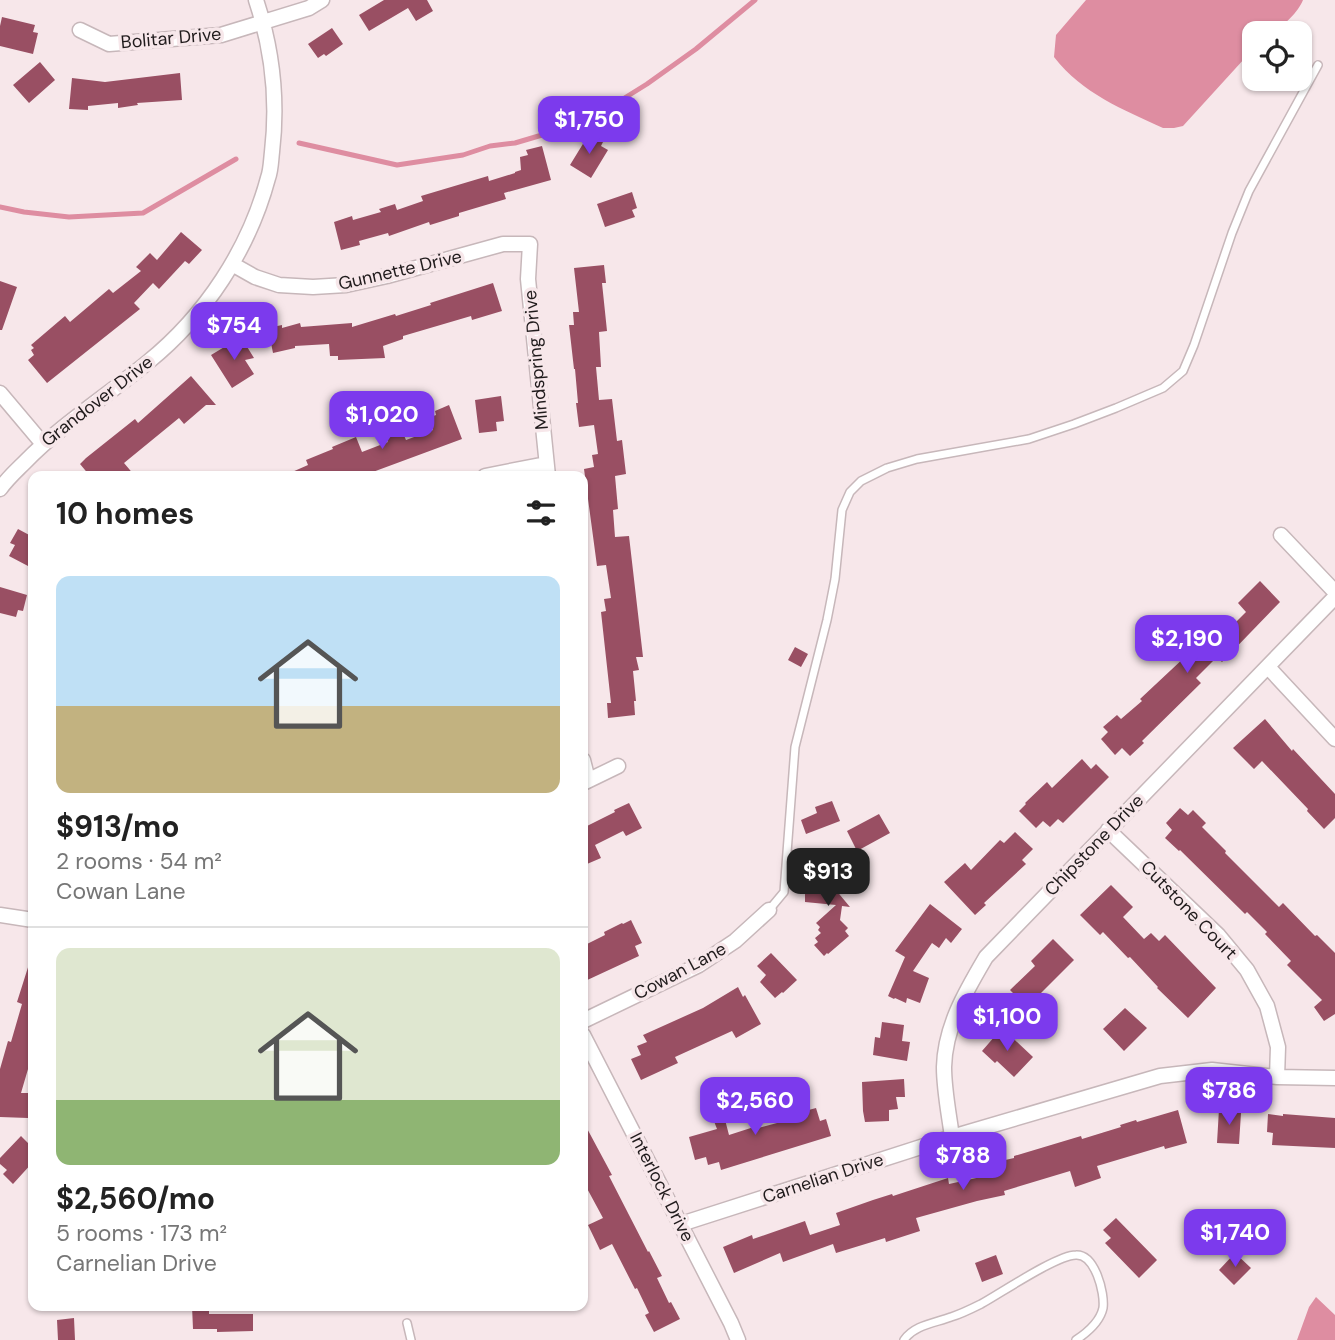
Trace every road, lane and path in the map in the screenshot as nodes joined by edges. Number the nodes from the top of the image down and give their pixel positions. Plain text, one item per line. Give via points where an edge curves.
1 (256, 0) edge
2 (322, 0) edge
3 (264, 23) junction
4 (80, 30) dead end
5 (1318, 65) dead end
6 (530, 244) joint
7 (232, 264) junction
8 (0, 393) edge
9 (43, 444) junction
10 (547, 470) edge
11 (0, 489) edge
12 (1281, 535) dead end
13 (1335, 595) edge
14 (1268, 667) junction
15 (1335, 739) edge
16 (618, 766) dead end
17 (588, 781) edge
18 (1108, 830) junction
19 (769, 910) joint
20 (0, 915) edge
21 (28, 919) edge
22 (588, 1019) edge
23 (588, 1045) edge
24 (1277, 1077) junction
25 (1335, 1078) edge
26 (952, 1137) junction
27 (681, 1224) junction
28 (407, 1323) dead end
29 (411, 1340) edge
30 (738, 1340) edge
31 (904, 1340) edge
32 (1076, 1340) edge

1 - 3 street, Grandover Drive
2 - 3 street, Bolitar Drive
3 - 4 street, Bolitar Drive via 221,35 109,44
3 - 7 street, Grandover Drive via 273,73 271,164 252,226
5 - 19 lane via 1249,191 1183,371 1163,387 1074,424 1029,439 887,468 850,492 842,510 827,620 795,747 784,892
6 - 7 street, Gunnette Drive via 503,244 346,285 279,285
6 - 10 street, Mindspring Drive via 528,279
7 - 9 street, Grandover Drive via 180,332
8 - 9 street
9 - 11 street, Grandover Drive
12 - 13 street
13 - 14 street, Chipstone Drive
14 - 15 street
14 - 18 street, Chipstone Drive
16 - 17 street
18 - 24 street, Cutstone Court via 1218,935 1247,970 1270,1016 1278,1047
18 - 26 street, Chipstone Drive via 986,957 964,994 948,1034 944,1068
19 - 22 street, Cowan Lane via 699,965
20 - 21 street
23 - 27 street, Interlock Drive
24 - 25 street, Carnelian Drive
24 - 26 street, Carnelian Drive via 1212,1070 1160,1076
26 - 27 street, Carnelian Drive
27 - 30 street, Interlock Drive
28 - 29 lane
31 - 32 lane via 919,1327 954,1316 1077,1255 1085,1257 1098,1276 1102,1308 1097,1322

